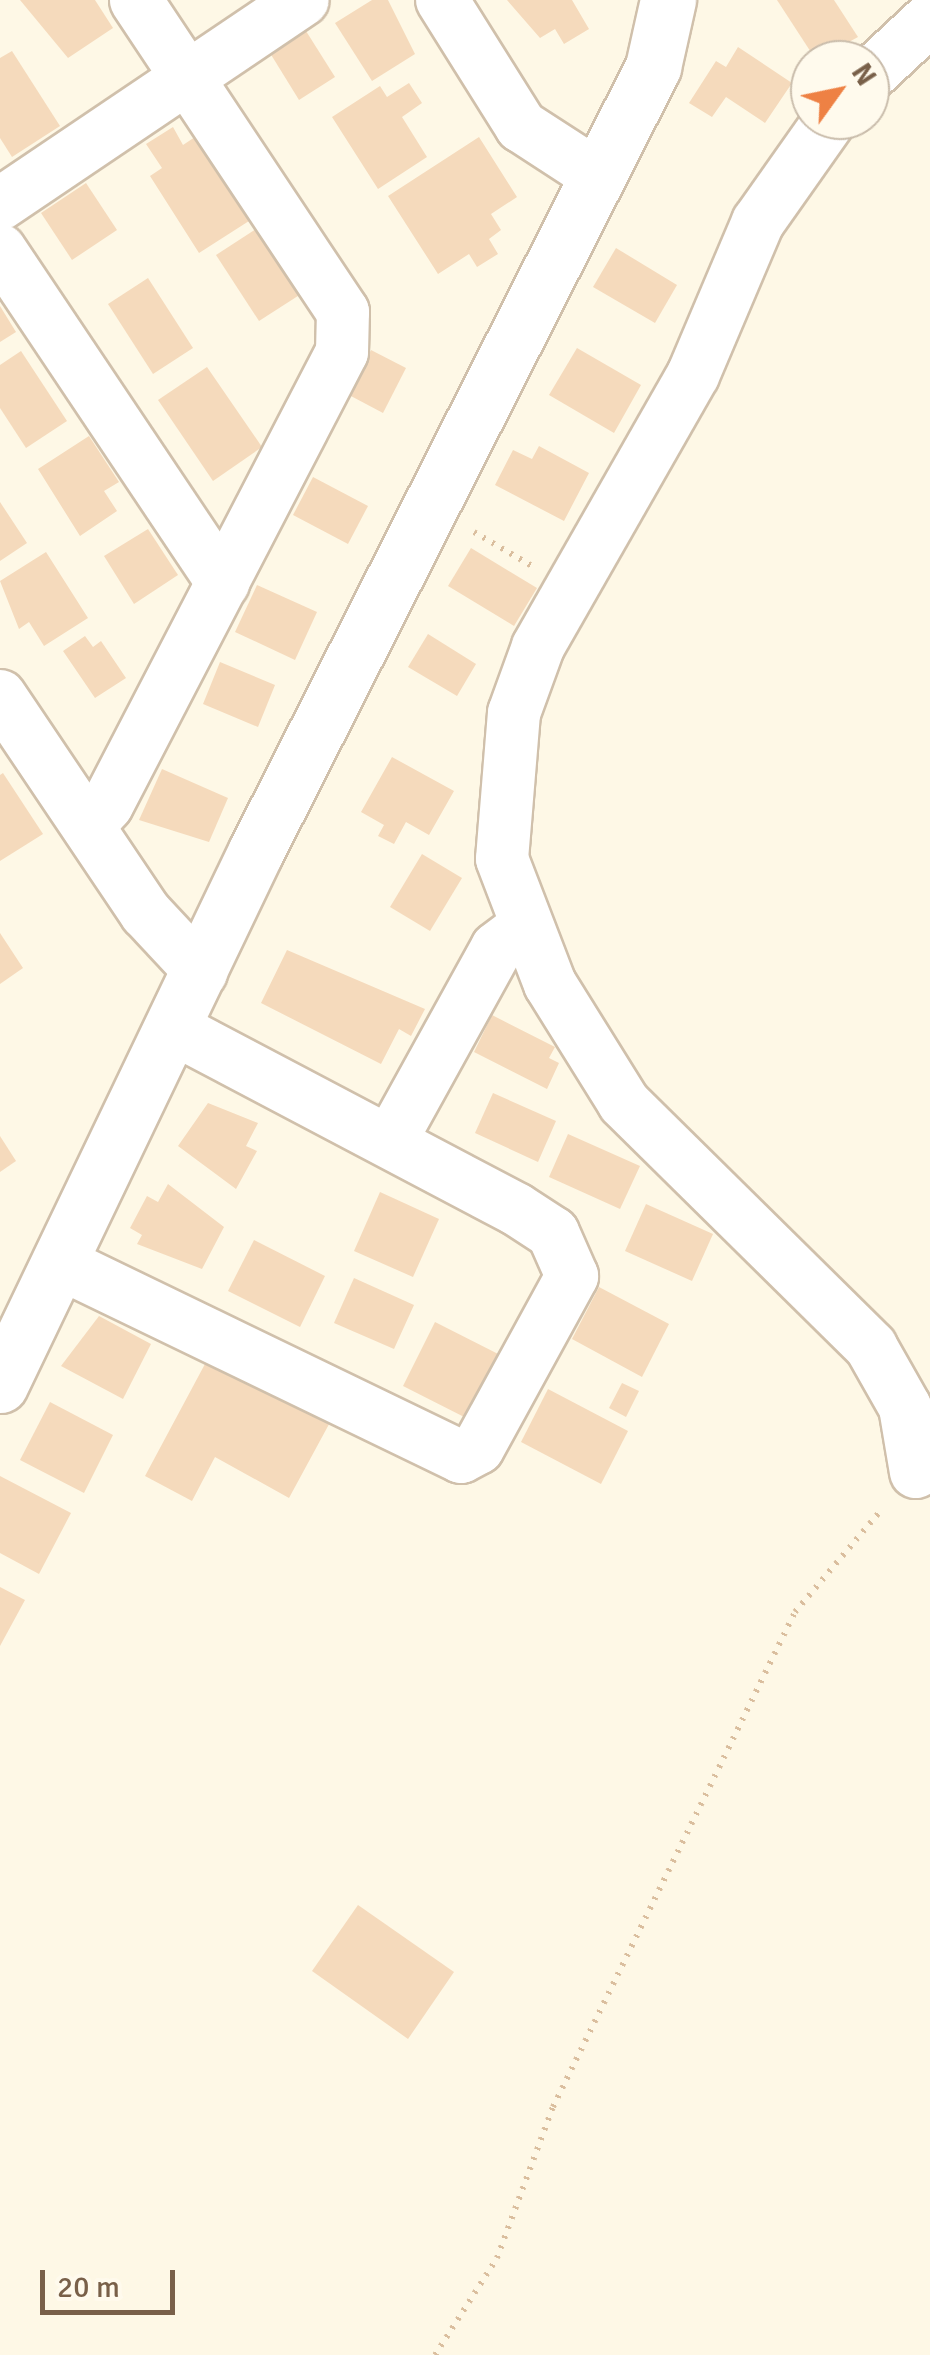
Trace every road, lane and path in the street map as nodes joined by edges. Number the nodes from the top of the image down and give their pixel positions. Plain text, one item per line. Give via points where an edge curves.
1 (136, 0) edge
2 (302, 0) edge
3 (442, 0) edge
4 (668, 0) edge
5 (930, 19) edge
6 (890, 56) edge
7 (187, 78) junction
8 (816, 140) edge
9 (595, 174) junction
10 (0, 204) edge
11 (0, 250) edge
12 (434, 508) junction
13 (223, 583) junction
14 (571, 590) junction
15 (0, 696) edge
16 (88, 826) junction
17 (525, 927) junction
18 (201, 972) junction
19 (174, 1029) junction
20 (391, 1140) junction
21 (64, 1265) junction
22 (0, 1385) edge
23 (916, 1472) joint
24 (435, 2355) edge

1 - 7 street
2 - 7 street
3 - 9 street via 521,126
4 - 9 street via 653,67
5 - 6 street
7 - 10 street
7 - 13 street via 343,312 342,352
8 - 14 street via 758,222 693,376
9 - 12 street
11 - 13 street
12 - 14 path
12 - 18 street
13 - 16 street
14 - 17 street via 538,647 507,757 502,859
15 - 16 street
16 - 18 street via 173,948
17 - 20 street via 497,948
17 - 23 street via 624,1103 871,1347 905,1407
18 - 19 street
19 - 20 street
19 - 21 street
20 - 21 street via 553,1233 572,1276 478,1448 460,1457
21 - 22 street
23 - 24 path via 795,1612 553,2107 497,2258

